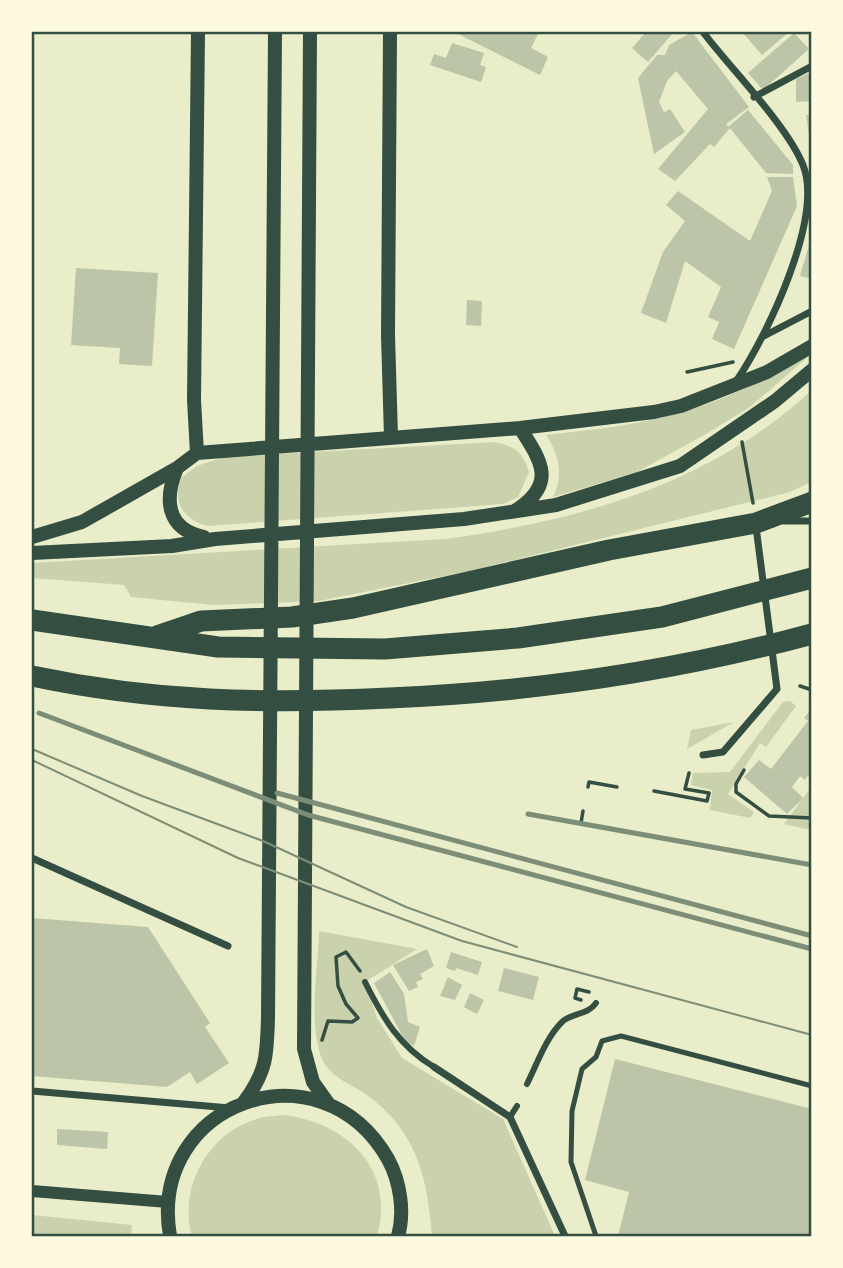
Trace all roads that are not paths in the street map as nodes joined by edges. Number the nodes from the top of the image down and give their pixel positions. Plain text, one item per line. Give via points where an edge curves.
1 (198, 32) edge
2 (390, 32) edge
3 (703, 32) edge
4 (275, 34) edge
5 (310, 34) edge
6 (811, 66) edge
7 (754, 97) junction
8 (811, 311) edge
9 (764, 336) junction
10 (811, 346) edge
11 (811, 370) edge
12 (733, 387) junction
13 (520, 428) junction
14 (391, 438) junction
15 (197, 453) junction
16 (177, 468) junction
17 (811, 502) edge
18 (511, 513) junction
19 (811, 521) edge
20 (756, 523) junction
21 (32, 537) edge
22 (215, 539) junction
23 (32, 553) edge
24 (811, 578) edge
25 (32, 620) edge
26 (811, 634) edge
27 (155, 636) junction
28 (32, 676) edge
29 (703, 755) dead end
30 (32, 858) edge
31 (228, 946) dead end
32 (365, 982) road end
33 (596, 1003) dead end
34 (434, 1067) joint
35 (527, 1084) dead end
36 (811, 1086) edge
37 (32, 1091) edge
38 (328, 1103) junction
39 (238, 1105) junction
40 (517, 1106) dead end
41 (510, 1116) junction
42 (32, 1191) edge
43 (168, 1202) junction
44 (399, 1234) edge
45 (169, 1236) edge
46 (565, 1237) edge
47 (596, 1237) edge

1 - 15 main road
2 - 14 main road
3 - 7 street
4 - 39 main road via 267,1061 258,1082
5 - 38 main road via 304,1017 307,1068
6 - 7 street
7 - 9 street via 798,155 808,195 802,234
8 - 9 street
9 - 12 street
10 - 12 main road
11 - 18 main road via 680,466 556,505
12 - 13 main road via 654,412
13 - 14 main road
13 - 18 main road via 542,465 542,476 530,501
14 - 15 main road
15 - 16 main road
16 - 21 main road via 82,522
16 - 22 main road via 168,497 175,518 190,534
17 - 20 highway
18 - 22 main road
19 - 20 street
20 - 27 highway via 609,550 353,608 292,617 201,621
20 - 29 street via 777,689 723,752
22 - 23 main road via 172,546
24 - 27 highway via 662,617 518,638 385,649 218,646
25 - 27 highway
26 - 28 highway via 670,669 465,695 212,702 101,690
30 - 31 street
32 - 34 street via 392,1031 411,1052
33 - 35 street via 564,1020
34 - 41 street
36 - 47 lane via 621,1036 602,1041 596,1057 582,1069 572,1111 571,1162
37 - 39 street
38 - 39 main road via 272,1095
38 - 44 main road via 355,1118 377,1140 392,1167 400,1197
39 - 43 main road via 216,1116 193,1138 177,1166
40 - 41 street
41 - 46 street
42 - 43 street
43 - 45 main road

